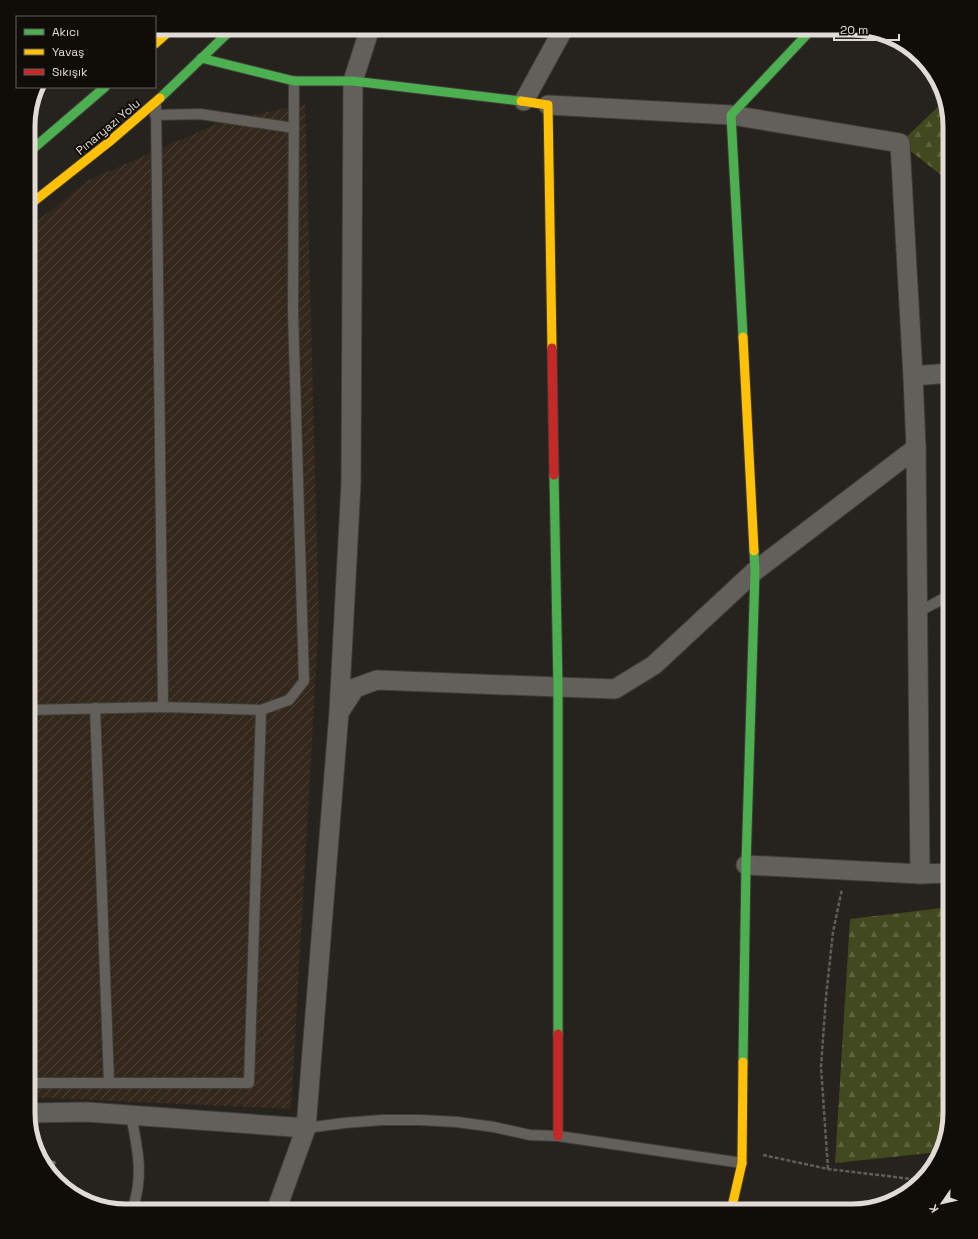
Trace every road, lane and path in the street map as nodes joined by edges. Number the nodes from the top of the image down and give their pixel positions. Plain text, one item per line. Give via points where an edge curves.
1 (165, 35) edge
2 (226, 35) edge
3 (368, 35) edge
4 (560, 35) edge
5 (806, 35) edge
6 (156, 43) edge
7 (201, 58) junction
8 (294, 81) junction
9 (353, 81) junction
10 (104, 88) edge
11 (524, 101) junction
12 (156, 102) junction
13 (548, 105) junction
14 (156, 115) junction
15 (730, 115) junction
16 (294, 128) junction
17 (35, 147) edge
18 (35, 201) edge
19 (943, 374) edge
20 (914, 376) junction
21 (916, 448) junction
22 (755, 571) junction
23 (943, 599) edge
24 (918, 612) junction
25 (558, 687) junction
26 (163, 707) junction
27 (95, 708) junction
28 (35, 710) edge
29 (261, 710) junction
30 (339, 712) junction
31 (746, 865) junction
32 (846, 870) junction
33 (943, 873) edge
34 (920, 874) junction
35 (109, 1082) junction
36 (35, 1083) edge
37 (35, 1113) edge
38 (132, 1115) junction
39 (306, 1128) junction
40 (558, 1136) junction
41 (743, 1151) junction
42 (742, 1163) junction
43 (828, 1169) junction
44 (914, 1179) edge
45 (134, 1204) edge
46 (279, 1204) edge
47 (733, 1204) edge

1 - 6 street
2 - 7 street, Pınaryazı Yolu
3 - 9 street
4 - 11 street
5 - 15 street
7 - 8 street
7 - 12 street, Pınaryazı Yolu
8 - 9 street
8 - 16 lane
9 - 11 street
9 - 30 street via 352,483
10 - 17 street
11 - 13 street
12 - 14 lane
12 - 18 street, Pınaryazı Yolu via 81,166
13 - 15 street
13 - 25 street
14 - 16 lane via 200,114
14 - 26 lane
15 - 20 street via 900,143
15 - 22 street
16 - 29 lane via 293,312 304,681 289,700
19 - 20 street
20 - 21 street
21 - 22 street
21 - 24 street
22 - 25 street via 654,664 614,689
22 - 31 street
23 - 24 lane
24 - 34 street
25 - 30 street via 377,680 355,688
25 - 40 street
26 - 27 lane
26 - 29 lane
27 - 28 lane
27 - 35 lane
29 - 35 lane via 248,1083
30 - 39 street
31 - 32 street
31 - 41 street
32 - 34 street
32 - 43 path via 833,932 821,1067
33 - 34 street
35 - 36 lane
37 - 38 street via 88,1112
38 - 39 street
38 - 45 lane via 140,1170
39 - 40 lane via 344,1123 420,1120 457,1122 530,1135
39 - 46 street
40 - 42 lane
41 - 42 street
41 - 43 path
42 - 47 street
43 - 44 path

